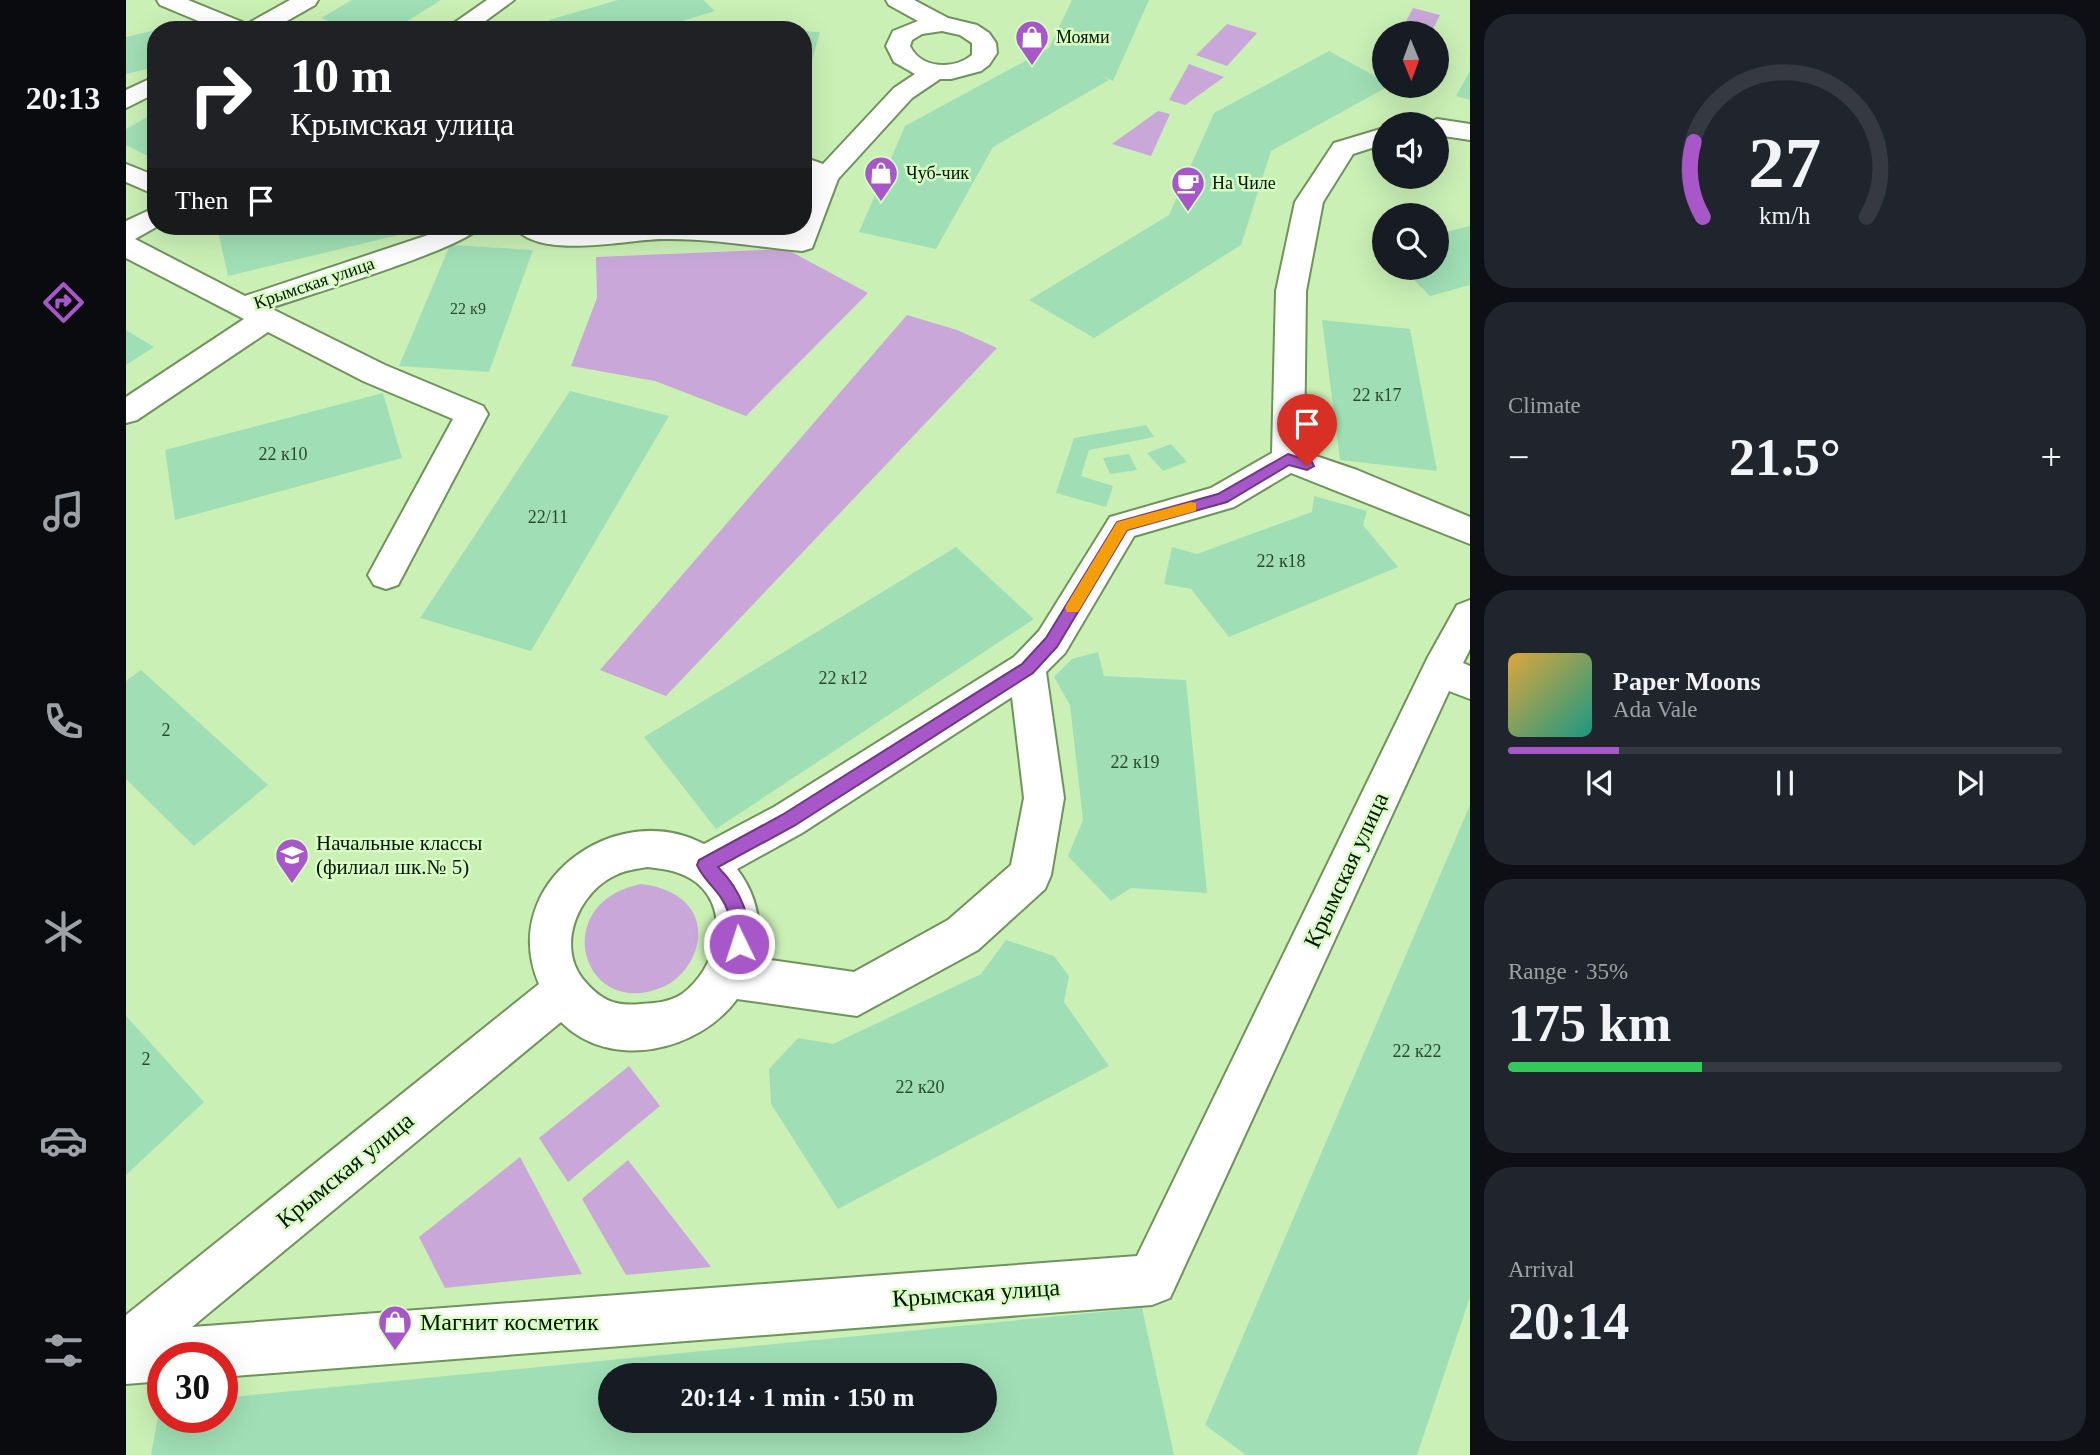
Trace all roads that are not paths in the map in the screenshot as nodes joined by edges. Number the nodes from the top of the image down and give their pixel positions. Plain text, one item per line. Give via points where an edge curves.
1 (168, 0) edge
2 (307, 0) edge
3 (503, 0) edge
4 (897, 0) edge
5 (219, 21) edge
6 (269, 21) edge
7 (473, 21) edge
8 (942, 24) junction
9 (935, 71) junction
10 (147, 88) edge
11 (126, 100) edge
12 (1449, 129) edge
13 (1470, 132) edge
14 (1372, 140) edge
15 (126, 172) edge
16 (814, 172) edge
17 (147, 182) edge
18 (147, 220) edge
19 (126, 233) edge
20 (451, 235) edge
21 (559, 235) edge
22 (621, 235) edge
23 (721, 235) edge
24 (803, 235) edge
25 (126, 246) edge
26 (253, 314) junction
27 (126, 412) edge
28 (1288, 459) junction
29 (1470, 531) edge
30 (386, 575) dead end
31 (1470, 615) edge
32 (1027, 668) junction
33 (1455, 676) edge
34 (705, 865) junction
35 (729, 976) junction
36 (563, 992) junction
37 (126, 1348) edge
38 (126, 1358) edge

1 - 5 street
2 - 6 street
3 - 7 street
4 - 8 street
8 - 9 street via 904,33 898,40 900,56
8 - 9 street via 968,30 984,43 986,51 975,65
9 - 16 street via 903,93 827,175
10 - 11 street
12 - 13 street
14 - 28 street via 1343,149 1309,202 1291,291
15 - 17 street
18 - 19 street
20 - 26 street, Крымская улица
21 - 22 street via 588,239
23 - 24 street via 802,242
25 - 26 street, Крымская улица
26 - 27 street, Крымская улица
26 - 30 street via 472,414
28 - 29 street
28 - 32 street via 1222,498 1122,526 1052,642
31 - 33 street, Крымская улица
32 - 34 street via 788,820
32 - 35 street via 1044,798 1030,875 963,935 857,993
33 - 38 street, Крымская улица via 1153,1280
34 - 35 street via 726,887 738,914 739,944
34 - 36 street via 678,852 648,848 593,866 571,886 556,911 549,939 551,967
35 - 36 street via 708,1002 680,1021 646,1030 613,1027 583,1013
36 - 37 street, Крымская улица

